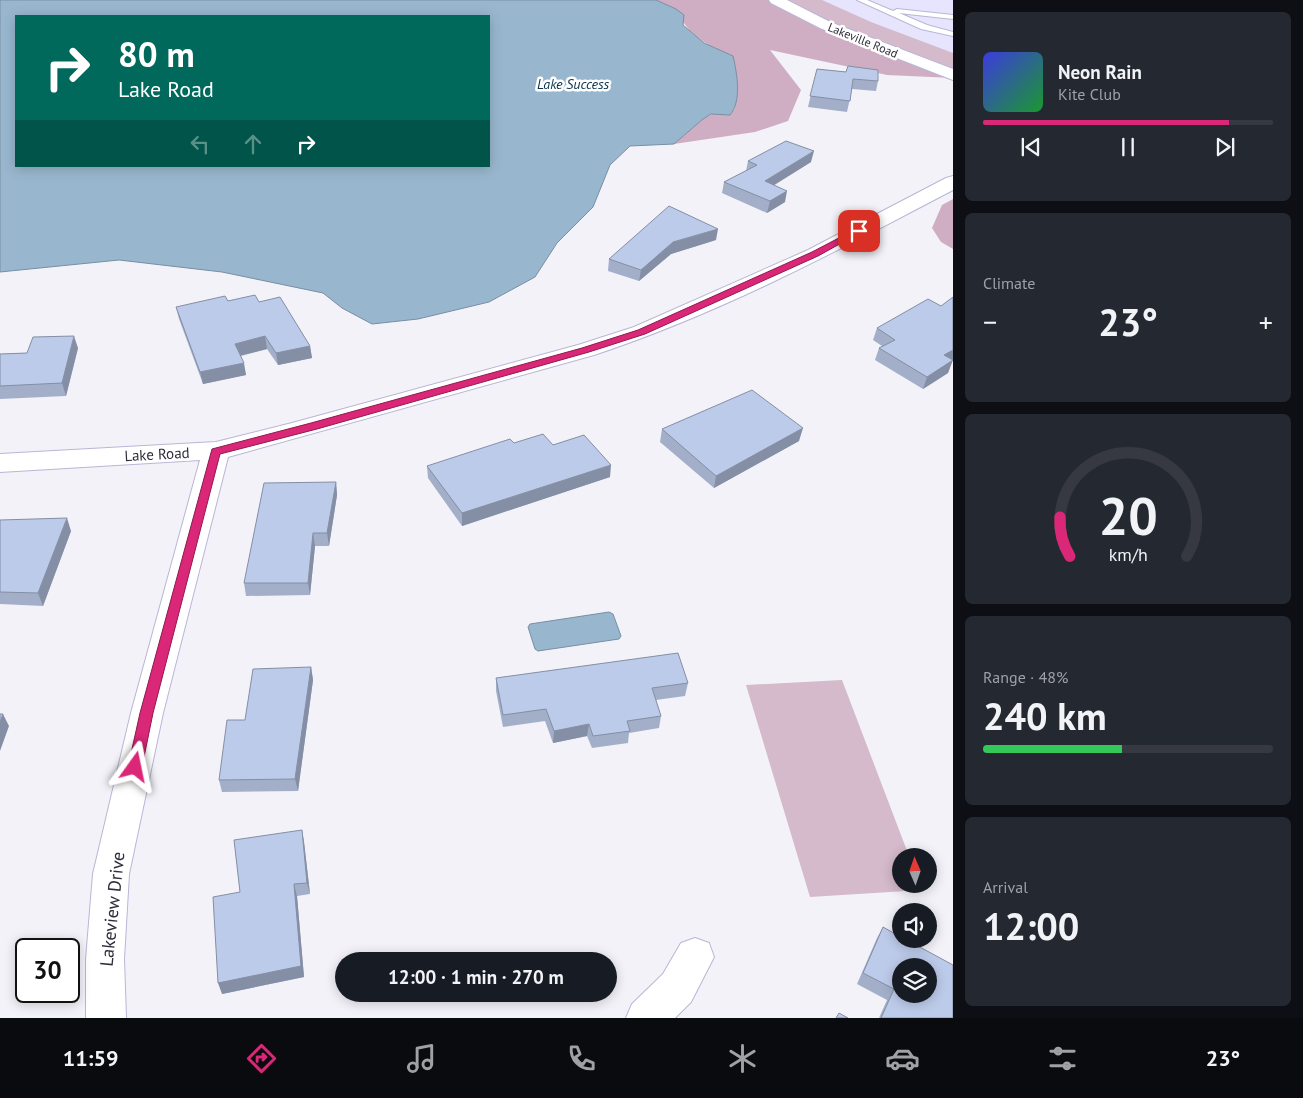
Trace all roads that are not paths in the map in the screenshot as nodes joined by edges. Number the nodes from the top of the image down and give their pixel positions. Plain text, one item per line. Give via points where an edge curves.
1 (776, 0) edge
2 (861, 0) edge
3 (883, 9) junction
4 (953, 17) edge
5 (953, 34) edge
6 (953, 75) edge
7 (953, 182) edge
8 (216, 451) junction
9 (0, 463) edge
10 (695, 956) dead end
11 (106, 1018) edge
12 (646, 1018) edge

1 - 6 street, Lakeville Road via 826,25
2 - 3 lane
3 - 4 lane
3 - 5 lane
7 - 8 street, Lake Road via 815,254 642,332 408,400
8 - 9 street, Lake Road
8 - 11 street, Lakeview Drive via 147,713 111,874 105,959
10 - 12 street via 678,988

